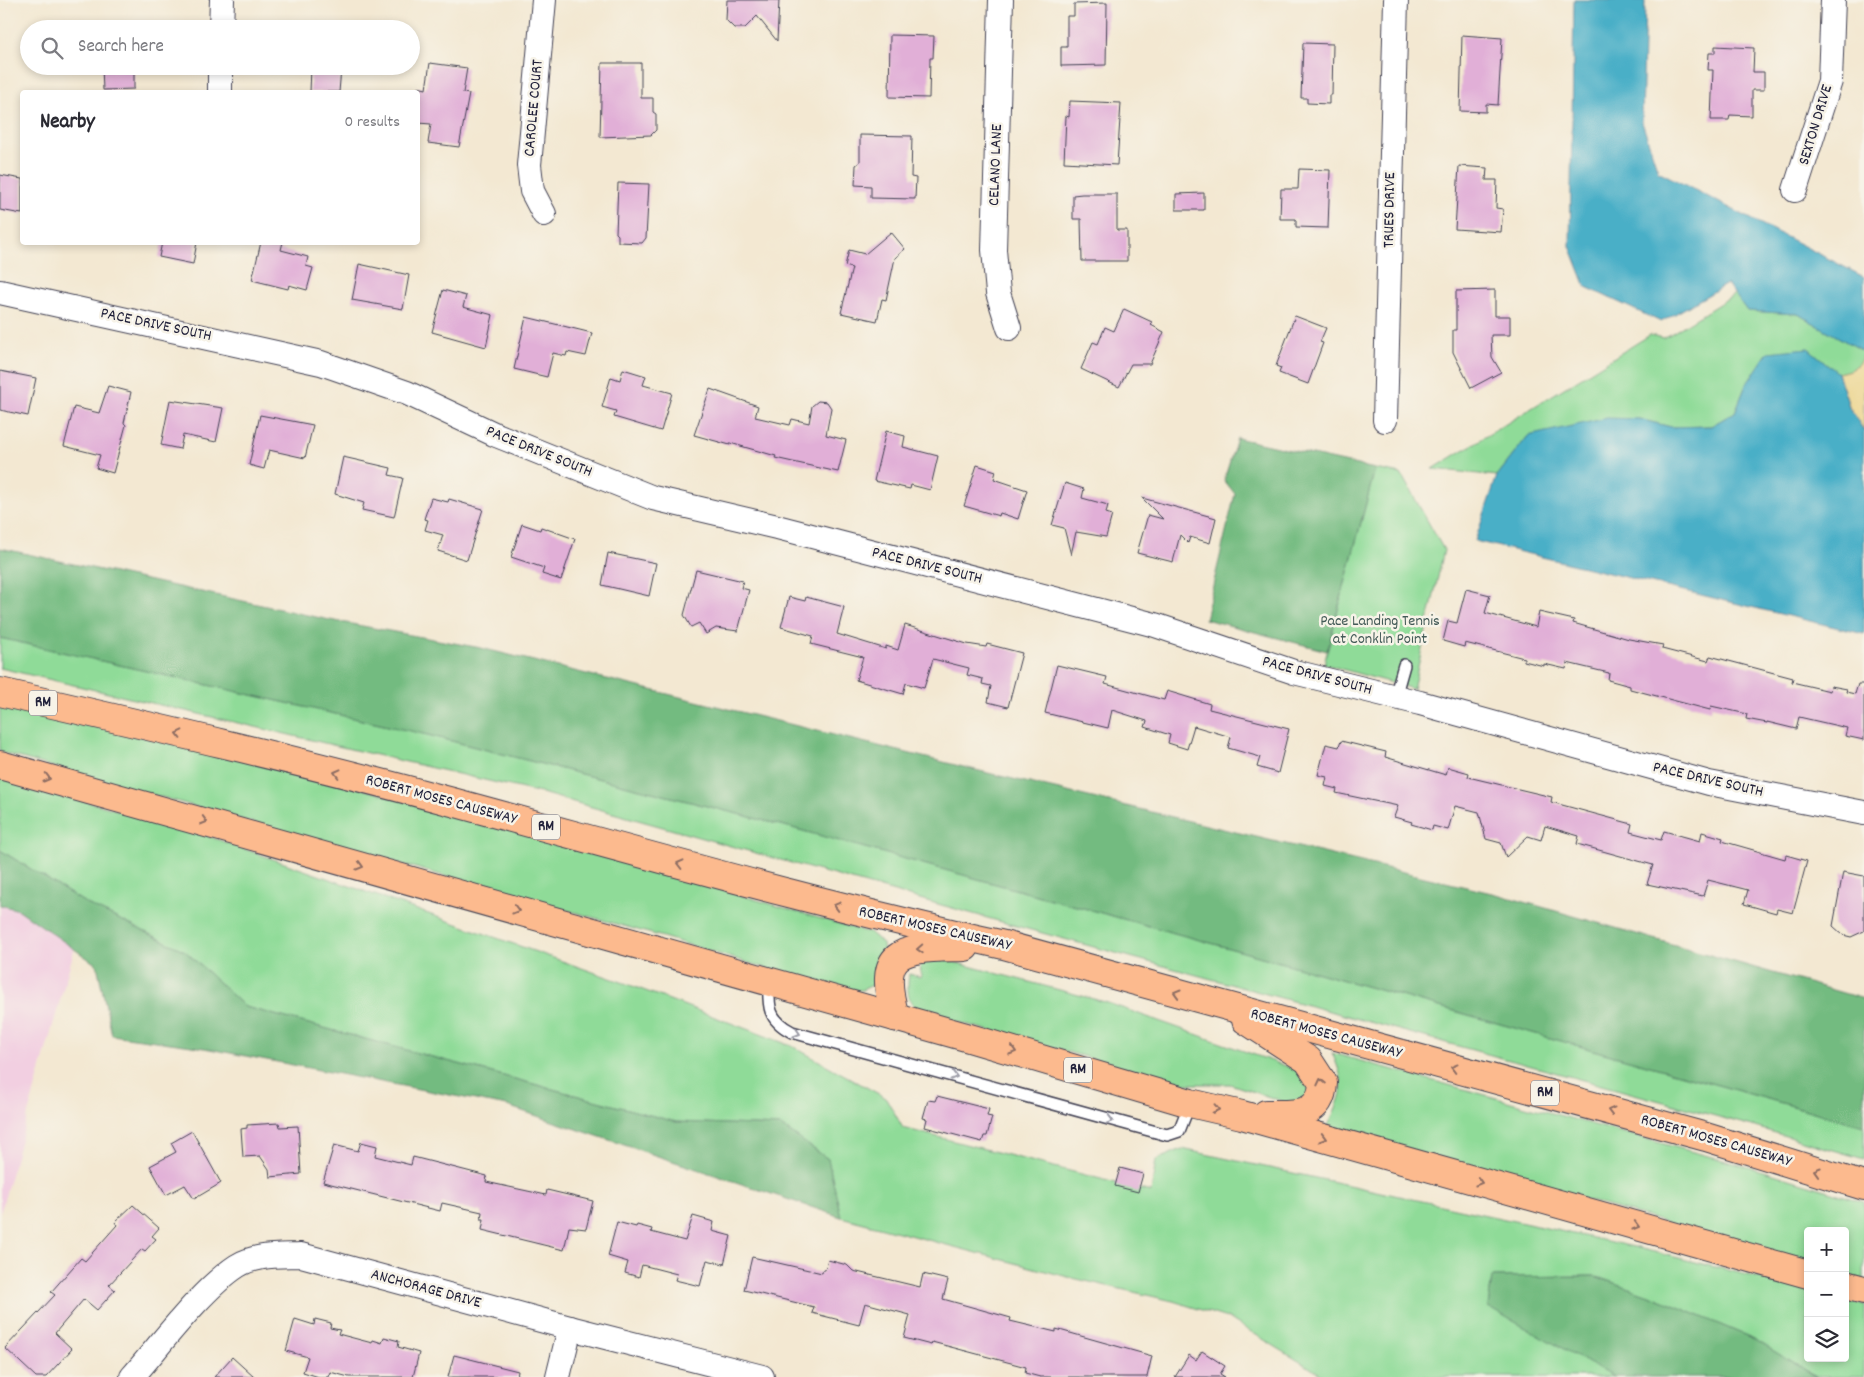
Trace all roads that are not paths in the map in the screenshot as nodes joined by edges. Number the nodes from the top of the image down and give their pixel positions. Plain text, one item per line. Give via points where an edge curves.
1 (222, 0) edge
2 (544, 0) edge
3 (1001, 0) edge
4 (1396, 0) edge
5 (1832, 0) edge
6 (221, 20) edge
7 (220, 75) edge
8 (220, 90) edge
9 (1795, 190) dead end
10 (544, 214) dead end
11 (0, 292) edge
12 (1009, 328) dead end
13 (1386, 420) dead end
14 (1404, 665) dead end
15 (0, 692) edge
16 (1395, 697) junction
17 (0, 766) edge
18 (1864, 813) edge
19 (1004, 945) junction
20 (769, 982) junction
21 (1224, 1006) junction
22 (895, 1017) junction
23 (1190, 1104) junction
24 (1242, 1115) junction
25 (1864, 1186) edge
26 (1804, 1273) edge
27 (1849, 1286) edge
28 (1864, 1290) edge
29 (570, 1328) junction
30 (132, 1377) edge
31 (558, 1377) edge
32 (762, 1377) edge

1 - 6 street
2 - 10 street, CAROLEE COURT via 529,165 532,191
3 - 12 street, CELANO LANE via 994,250 998,294
4 - 13 street, TRUES DRIVE
5 - 9 street, SEXTON DRIVE via 1830,82
7 - 8 street
11 - 16 street, PACE DRIVE SOUTH via 321,362 407,393 494,434 653,498 1155,624 1294,672
14 - 16 lane
19 -> 15 highway, ROBERT MOSES CAUSEWAY / RM via 891,921 433,797
16 - 18 street, PACE DRIVE SOUTH via 1708,783
17 -> 20 highway, RM
21 -> 19 highway, ROBERT MOSES CAUSEWAY / RM
19 -> 22 highway via 905,951 897,957 889,974 889,995
20 - 22 highway, RM
20 -> 23 lane via 768,1007 779,1026 810,1037 1167,1135 1179,1131
24 -> 21 highway via 1294,1114 1309,1110 1321,1098 1323,1083 1308,1060
25 -> 21 highway, ROBERT MOSES CAUSEWAY / RM via 1668,1127
22 -> 23 highway, RM
23 -> 24 highway, RM
24 -> 26 highway, RM
27 - 28 highway
29 - 30 street, ANCHORAGE DRIVE via 301,1256 266,1256 238,1265 209,1290
29 - 31 street
29 - 32 street, ANCHORAGE DRIVE

